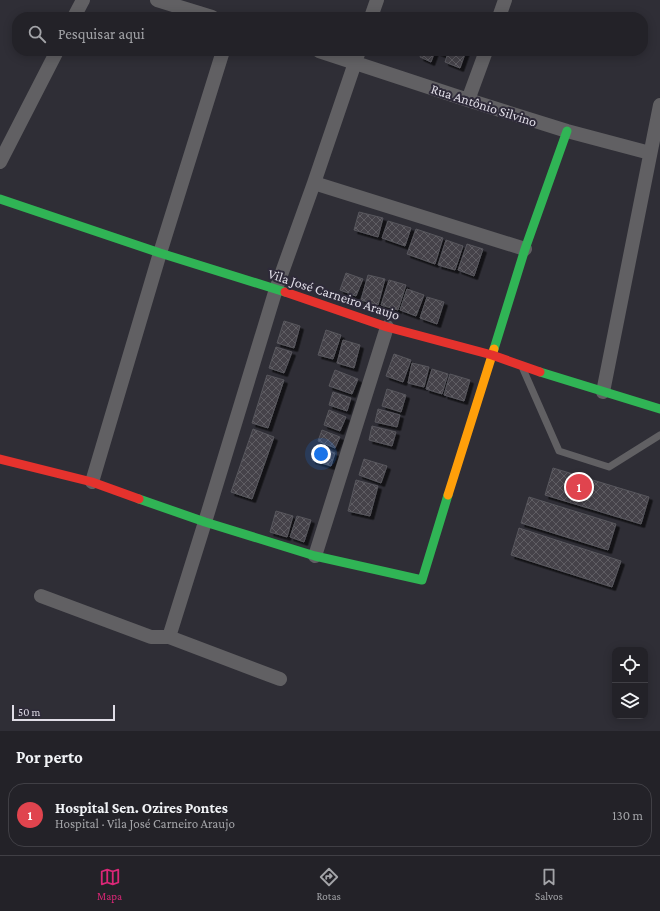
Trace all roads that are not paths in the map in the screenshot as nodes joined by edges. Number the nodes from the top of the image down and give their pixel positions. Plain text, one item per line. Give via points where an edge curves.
1 (83, 0) edge
2 (157, 0) edge
3 (377, 0) edge
4 (505, 0) edge
5 (77, 12) edge
6 (196, 12) edge
7 (373, 12) edge
8 (501, 12) edge
9 (54, 56) edge
10 (221, 56) edge
11 (484, 56) edge
12 (357, 57) edge
13 (468, 100) junction
14 (660, 105) edge
15 (567, 131) junction
16 (650, 153) junction
17 (0, 162) edge
18 (314, 183) junction
19 (0, 199) edge
20 (525, 248) junction
21 (160, 253) junction
22 (276, 289) junction
23 (387, 327) junction
24 (492, 355) junction
25 (521, 366) junction
26 (603, 392) junction
27 (660, 409) edge
28 (660, 435) edge
29 (0, 459) edge
30 (92, 482) junction
31 (205, 522) junction
32 (315, 556) junction
33 (41, 596) dead end
34 (168, 637) junction
35 (280, 678) dead end

1 - 5 street
2 - 6 street
3 - 7 street
4 - 8 street
9 - 17 street
10 - 21 street
11 - 13 street
12 - 13 street, Rua Antônio Silvino
12 - 18 street
13 - 15 street, Rua Antônio Silvino
14 - 16 street
15 - 16 street, Rua Antônio Silvino
15 - 20 street
16 - 26 street
18 - 20 street
18 - 22 street
19 - 21 street, Vila José Carneiro Araujo
20 - 24 street
21 - 22 street, Vila José Carneiro Araujo
21 - 30 street
22 - 23 street, Vila José Carneiro Araujo
22 - 31 street
23 - 24 street, Vila José Carneiro Araujo
23 - 32 street
24 - 25 street, Vila José Carneiro Araujo
24 - 32 street via 422,580
25 - 26 street, Vila José Carneiro Araujo
25 - 28 lane via 559,451 609,467
26 - 27 street, Vila José Carneiro Araujo
29 - 30 street
30 - 31 street
31 - 32 street
31 - 34 street
33 - 34 street via 151,637
34 - 35 street

